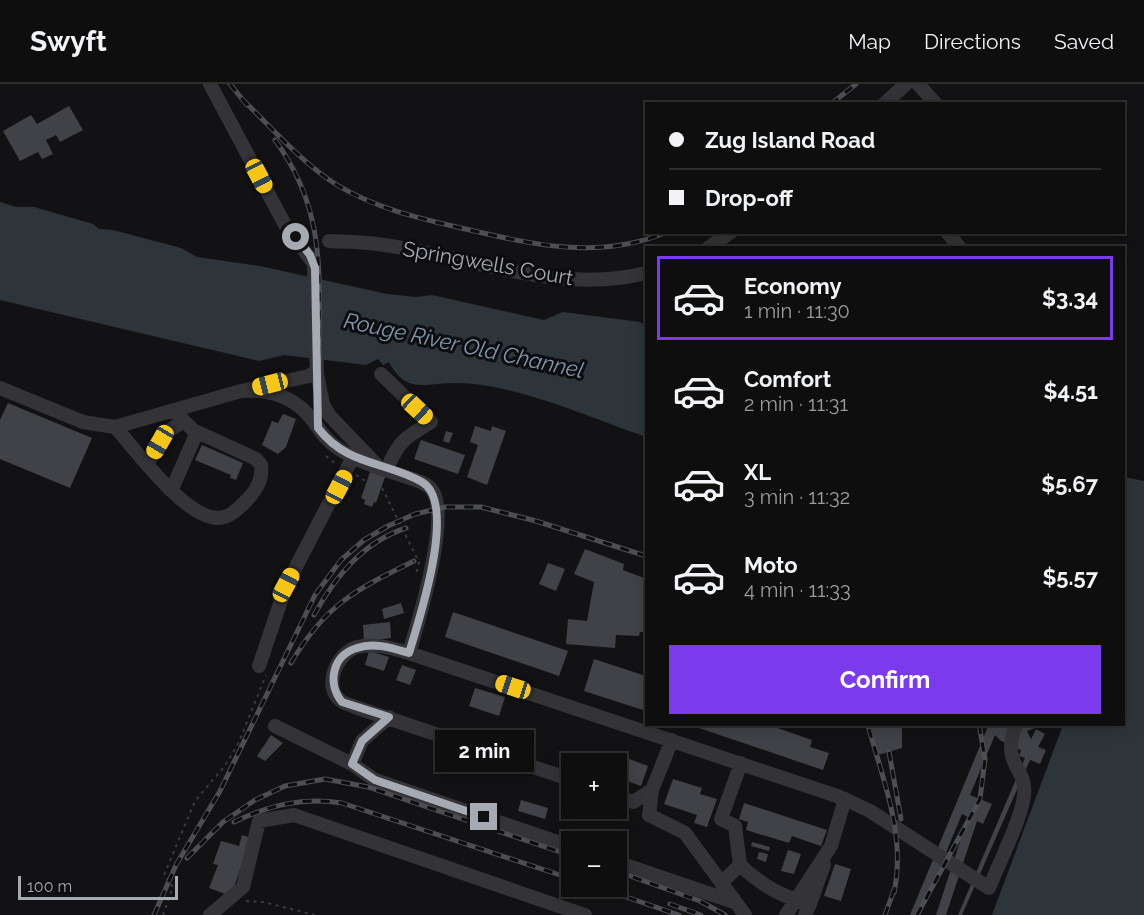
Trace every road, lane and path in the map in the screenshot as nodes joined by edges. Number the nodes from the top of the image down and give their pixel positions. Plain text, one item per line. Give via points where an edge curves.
1 (210, 84) edge
2 (906, 84) edge
3 (918, 84) edge
4 (886, 102) edge
5 (934, 102) edge
6 (728, 234) edge
7 (949, 234) edge
8 (329, 241) dead end
9 (711, 246) edge
10 (958, 246) edge
11 (645, 273) edge
12 (317, 370) junction
13 (381, 374) dead end
14 (0, 388) edge
15 (241, 391) junction
16 (178, 417) junction
17 (115, 427) junction
18 (318, 428) junction
19 (197, 432) junction
20 (322, 449) dead end
21 (148, 463) junction
22 (350, 464) junction
23 (383, 469) junction
24 (367, 482) dead end
25 (381, 488) dead end
26 (172, 489) junction
27 (416, 575) dead end
28 (409, 653) junction
29 (263, 667) joint
30 (389, 717) junction
31 (275, 726) dead end
32 (1016, 726) edge
33 (672, 740) junction
34 (741, 763) junction
35 (352, 764) junction
36 (561, 776) edge
37 (652, 790) junction
38 (845, 799) junction
39 (627, 800) edge
40 (561, 843) edge
41 (831, 846) junction
42 (740, 865) junction
43 (627, 866) edge
44 (721, 883) junction
45 (228, 900) junction
46 (795, 900) junction
47 (734, 902) junction
48 (808, 910) edge
49 (163, 915) edge
50 (210, 915) edge
51 (315, 915) edge
52 (585, 915) edge
53 (745, 915) edge
54 (786, 915) edge

1 - 12 street via 284,223 310,255 315,268
2 - 4 street
3 - 5 street
6 - 9 street
7 - 10 street
8 - 11 street, Springwells Court via 385,245 548,277 587,280
12 - 15 street via 311,375
12 - 18 street
12 - 23 street via 320,396 329,415
13 - 23 street via 431,422 402,440
14 - 17 street via 83,422
15 - 16 street
15 - 18 street via 262,390 286,397
16 - 17 street
16 - 19 street
16 - 21 street
17 - 21 street
18 - 22 street
19 - 26 street
19 - 26 street via 256,459 261,465 259,483 232,513 216,518 193,509
20 - 22 path via 331,460
21 - 26 street
22 - 23 street
22 - 24 path
22 - 29 street via 286,585
23 - 28 street via 421,482 432,489 437,501 428,584
25 - 27 path via 419,562
28 - 30 street via 384,646 356,648 338,662 334,672 333,685 342,702
28 - 33 street
29 - 49 path via 238,744 195,801 164,875 173,887
30 - 35 street via 362,741
30 - 36 street
31 - 35 street
32 - 38 street via 1010,752 1022,778 1024,796 989,888
33 - 34 street
33 - 37 street
34 - 38 street
34 - 42 street via 721,819 735,826
35 - 40 street via 375,780
37 - 39 street via 633,802
37 - 44 street via 650,815 685,833
38 - 41 street
41 - 46 street
41 - 48 street
42 - 44 street
42 - 46 street via 758,883
43 - 47 street
44 - 47 street
45 - 50 street
45 - 51 path via 262,902
45 - 52 street via 243,887 259,820 294,815
46 - 48 street
46 - 54 street
47 - 53 street

